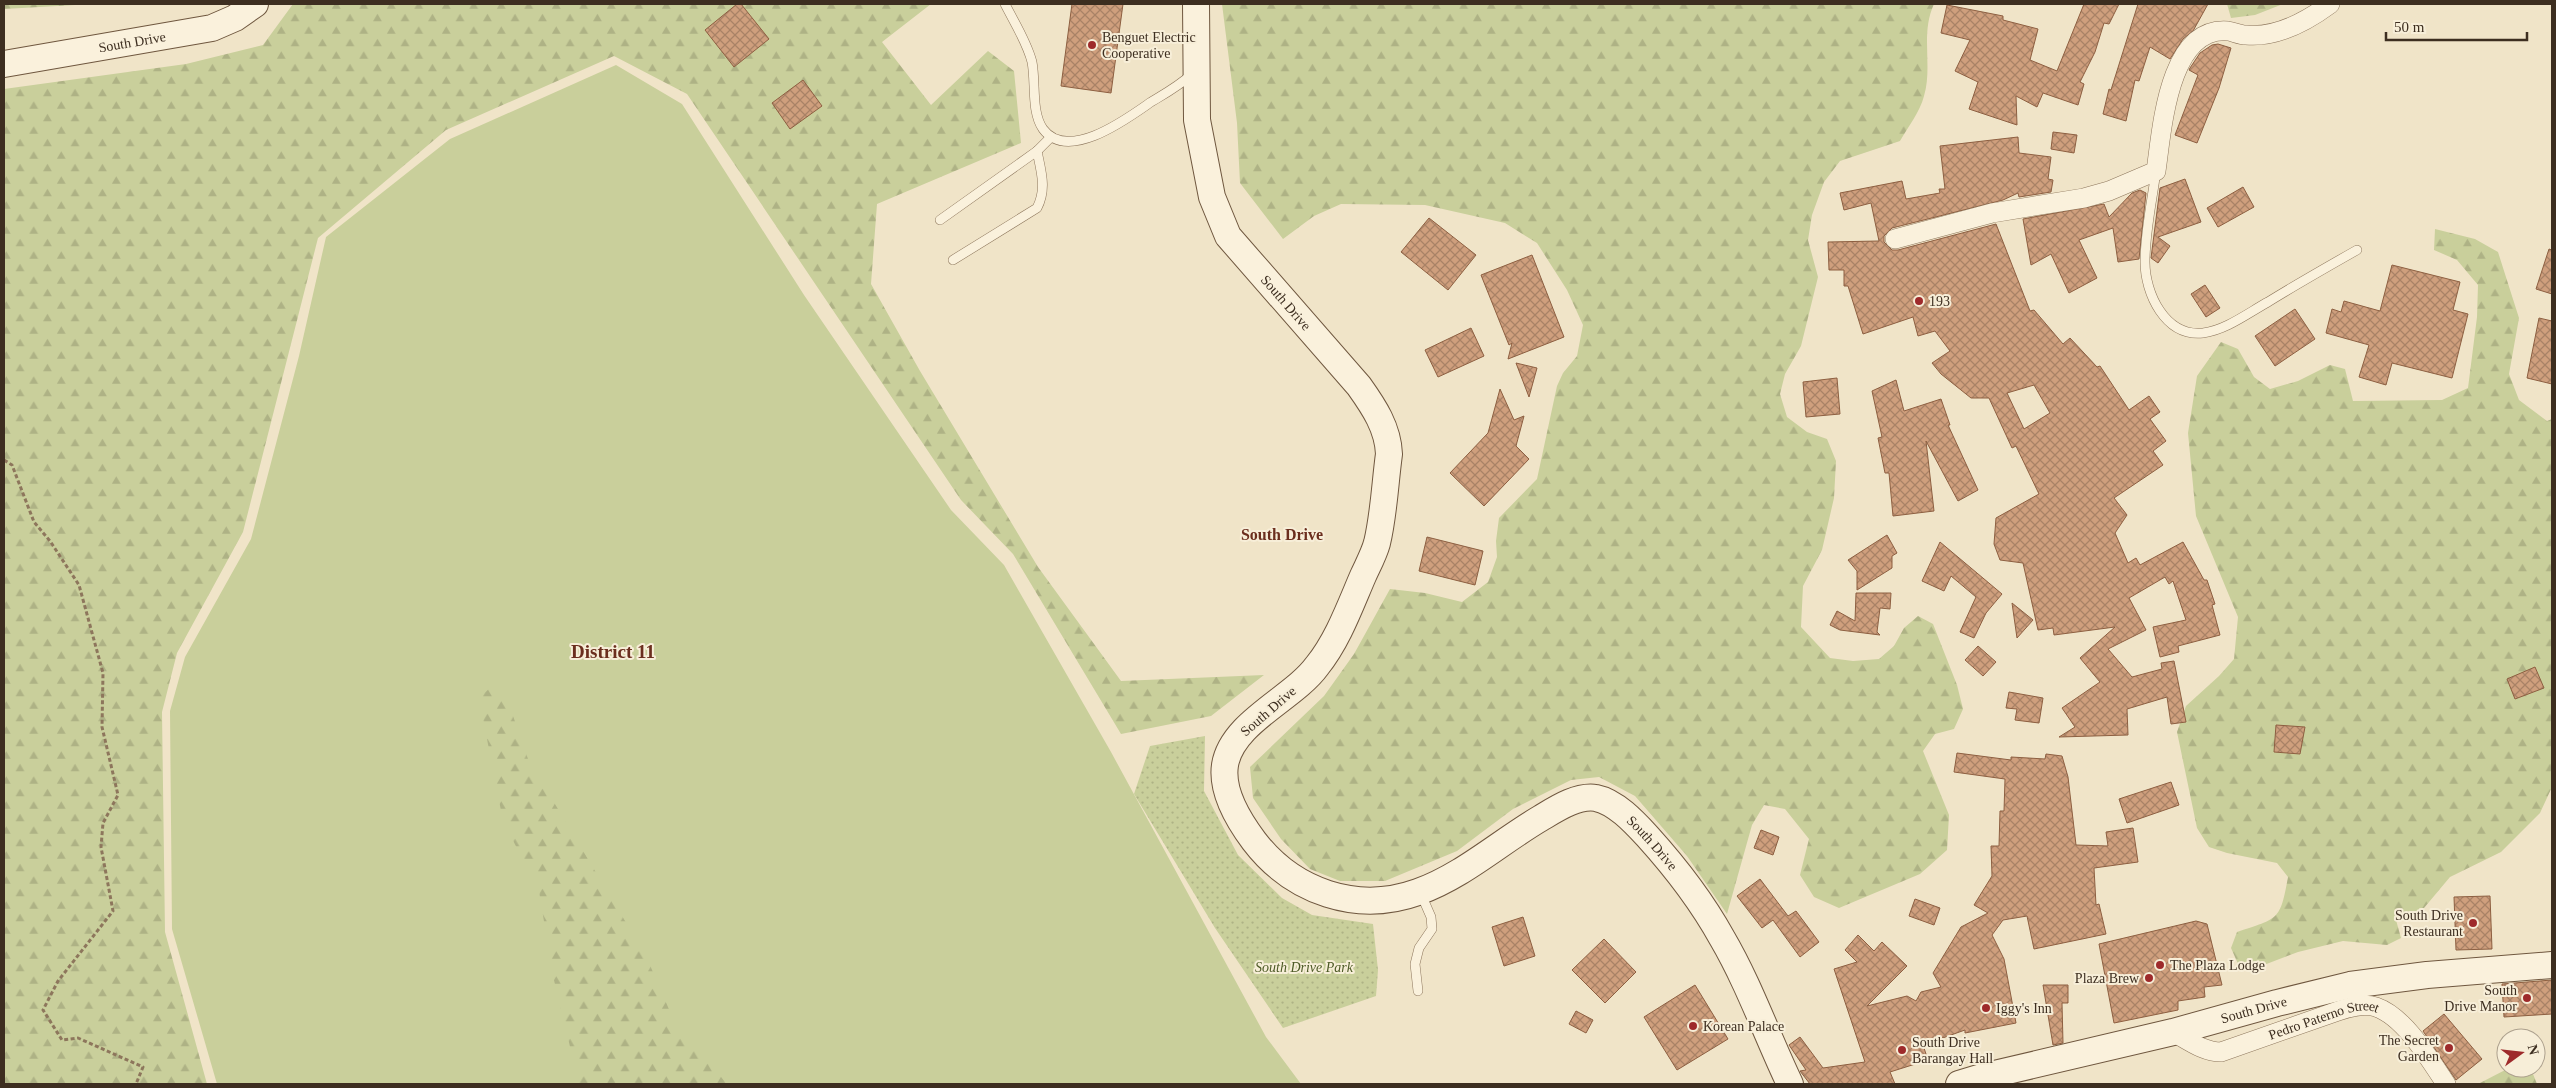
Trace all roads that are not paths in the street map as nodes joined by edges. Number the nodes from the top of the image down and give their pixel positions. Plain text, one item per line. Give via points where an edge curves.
1 (255, 4) edge
2 (1005, 4) edge
3 (1196, 4) edge
4 (2330, 4) edge
5 (4, 64) edge
6 (1196, 71) junction
7 (1051, 138) junction
8 (1037, 151) junction
9 (2156, 171) junction
10 (940, 220) dead end
11 (1894, 239) dead end
12 (2357, 250) dead end
13 (953, 260) dead end
14 (1420, 892) junction
15 (2552, 965) edge
16 (1418, 991) dead end
17 (2173, 1032) junction
18 (1790, 1084) edge
19 (1959, 1084) edge
20 (2446, 1084) edge

1 - 5 main road, South Drive via 212,28
2 - 7 lane via 1032,62 1038,118
3 - 6 main road, South Drive
4 - 9 street via 2301,22 2271,34 2245,35 2227,31 2192,43 2176,71 2171,88
6 - 7 lane via 1179,86 1112,128 1078,140
6 - 14 main road, South Drive via 1197,120 1203,156 1212,197 1228,236 1364,393 1388,439 1389,454 1377,545 1344,620 1317,668 1242,732 1230,748 1225,779 1241,824 1259,848 1299,883 1323,894 1350,900 1380,900
7 - 8 lane
8 - 10 lane
8 - 13 lane via 1043,186 1038,208
9 - 11 street via 2084,198 1992,213
9 - 12 lane via 2146,241 2147,282 2152,299 2179,328 2203,332 2230,323
14 - 16 lane via 1431,916 1432,930 1419,948 1415,964
14 - 18 main road, South Drive via 1458,872 1555,810 1579,799 1597,798 1621,811 1640,828 1688,885 1723,939
15 - 17 main road, South Drive via 2436,974 2350,986 2276,1002
17 - 19 main road, South Drive
17 - 20 street, Pedro Paterno Street via 2201,1048 2220,1052 2338,1010 2356,1005 2376,1007 2410,1035

